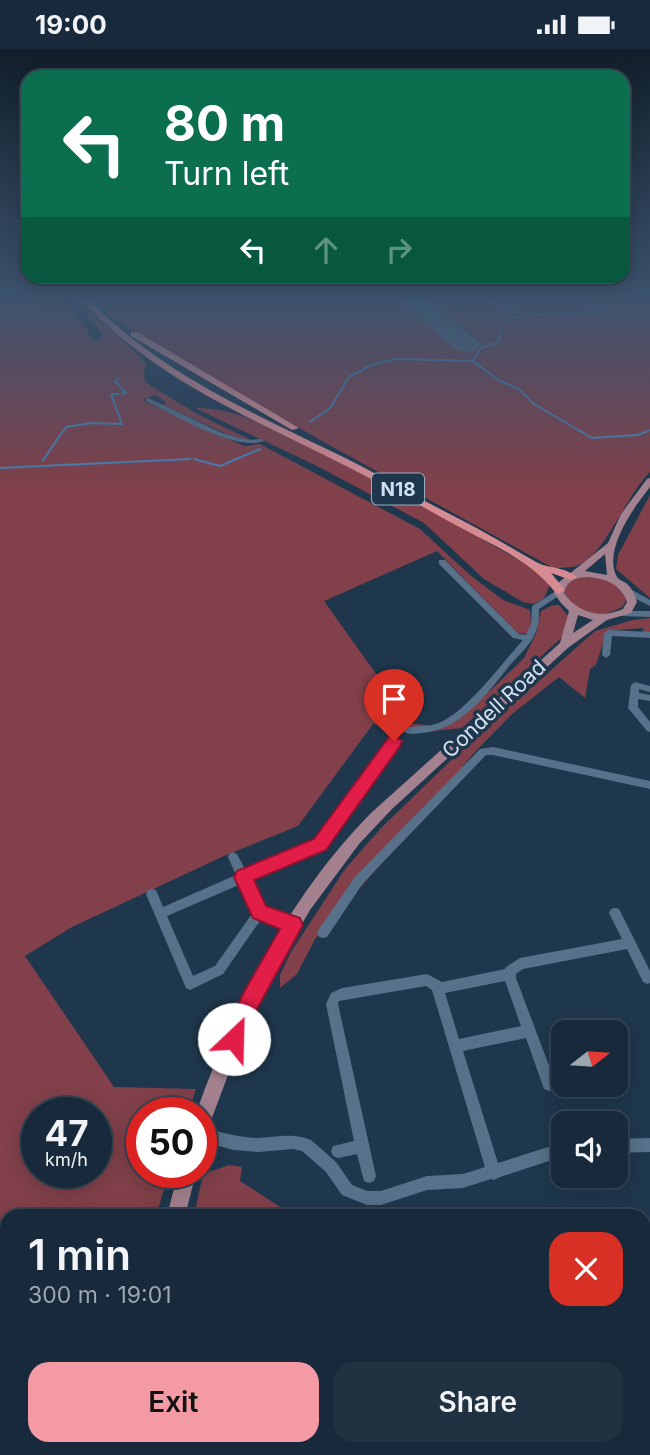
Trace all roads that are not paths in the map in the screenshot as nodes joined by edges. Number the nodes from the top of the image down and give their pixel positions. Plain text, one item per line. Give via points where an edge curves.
1 (153, 360) edge
2 (178, 360) edge
3 (148, 400) dead end
4 (261, 442) dead end
5 (650, 481) edge
6 (611, 545) junction
7 (442, 562) dead end
8 (572, 576) junction
9 (613, 579) junction
10 (629, 592) junction
11 (564, 599) junction
12 (650, 603) edge
13 (622, 614) junction
14 (650, 614) edge
15 (603, 618) junction
16 (650, 635) edge
17 (529, 638) junction
18 (565, 644) junction
19 (606, 655) dead end
20 (650, 689) edge
21 (633, 695) junction
22 (650, 698) edge
23 (650, 729) edge
24 (406, 730) dead end
25 (394, 741) dead end
26 (650, 785) edge
27 (233, 857) dead end
28 (243, 877) junction
29 (152, 894) dead end
30 (260, 912) junction
31 (615, 913) dead end
32 (160, 914) junction
33 (293, 925) junction
34 (323, 933) dead end
35 (630, 943) junction
36 (510, 974) junction
37 (648, 978) dead end
38 (438, 989) junction
39 (529, 1031) junction
40 (455, 1046) junction
41 (549, 1084) dead end
42 (210, 1097) edge
43 (217, 1138) edge
44 (650, 1145) edge
45 (362, 1146) junction
46 (628, 1146) edge
47 (338, 1151) dead end
48 (551, 1153) edge
49 (494, 1173) junction
50 (369, 1176) dead end
51 (183, 1188) edge
52 (178, 1209) edge

1 - 11 highway, N18 via 233,409 482,535 542,570
2 - 8 highway, N18 via 551,570
3 - 4 street via 229,437
5 - 6 main road via 630,507
6 - 8 main road
6 - 9 main road
7 - 17 street via 516,636
8 - 9 main road
8 - 11 main road
9 - 10 main road
10 - 12 street
10 - 13 main road via 630,607
11 - 15 main road
11 - 17 street via 535,608
11 - 18 main road
13 - 14 street
13 - 15 main road
15 - 18 main road, Condell Road
16 - 19 street via 608,633
17 - 24 street via 444,725
18 - 33 main road, Condell Road via 356,838
20 - 21 street via 635,685
21 - 22 street
21 - 23 street via 633,708
25 - 28 street via 320,844
26 - 34 street via 483,752 359,880
27 - 28 street
28 - 30 street
28 - 32 street
29 - 32 street
30 - 32 street via 219,970 190,984
30 - 33 street
31 - 35 street
33 - 42 main road, Condell Road via 251,1000
35 - 36 street via 520,964
35 - 37 street
36 - 38 street
36 - 39 street
38 - 40 street
38 - 45 street via 427,980 335,997 333,1009
39 - 40 street
39 - 41 street
40 - 49 street
43 - 49 street via 258,1145 306,1145 331,1167 347,1190 367,1198
44 - 46 street
45 - 47 street
45 - 50 street
48 - 49 street
51 - 52 main road

